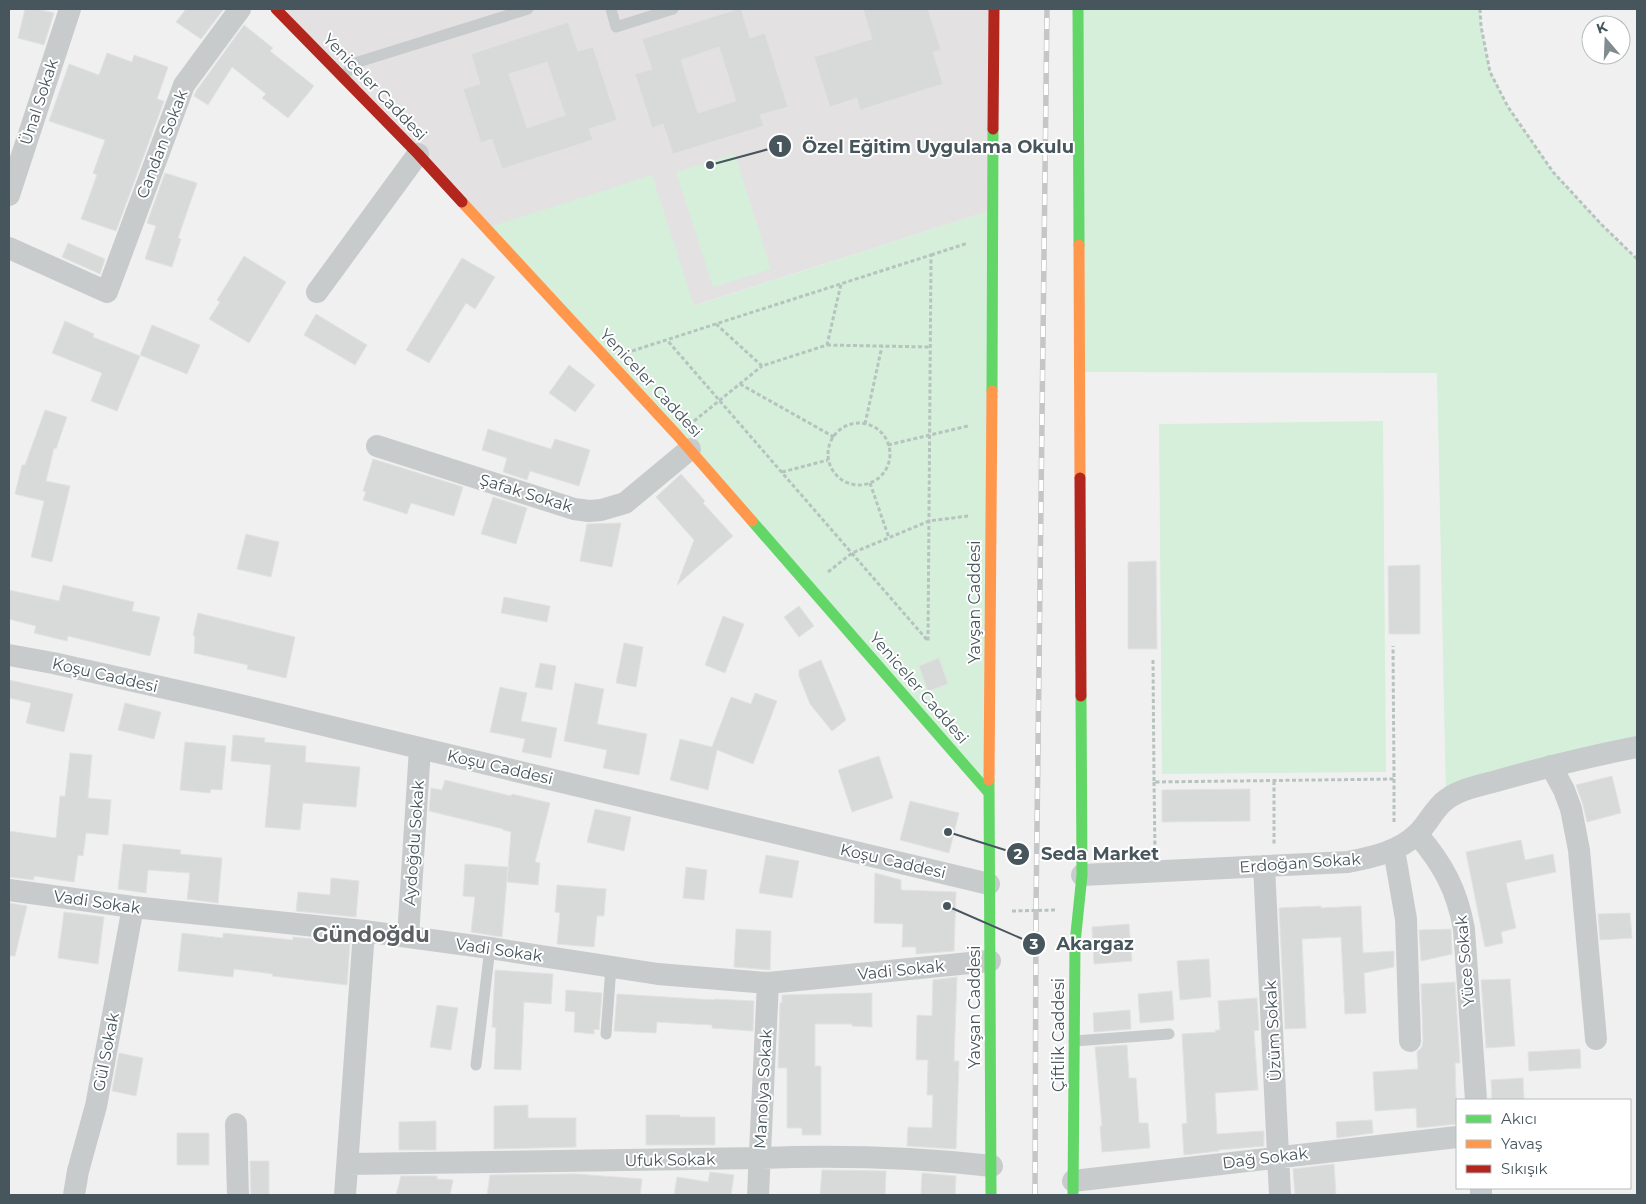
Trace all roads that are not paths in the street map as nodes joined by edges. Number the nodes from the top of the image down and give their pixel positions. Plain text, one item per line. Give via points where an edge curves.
1 (70, 9) edge
2 (240, 9) edge
3 (276, 9) edge
4 (528, 9) edge
5 (611, 9) edge
6 (673, 9) edge
7 (994, 9) edge
8 (1078, 9) edge
9 (343, 77) junction
10 (418, 154) junction
11 (9, 195) edge
12 (9, 248) edge
13 (317, 292) dead end
14 (683, 442) junction
15 (377, 446) dead end
16 (9, 655) edge
17 (1637, 747) edge
18 (420, 748) junction
19 (1550, 766) junction
20 (989, 793) junction
21 (1417, 834) junction
22 (1394, 850) junction
23 (1269, 866) junction
24 (1082, 875) junction
25 (989, 884) junction
26 (9, 890) edge
27 (134, 907) junction
28 (364, 932) junction
29 (408, 937) junction
30 (490, 948) junction
31 (990, 960) junction
32 (611, 967) junction
33 (768, 983) junction
34 (606, 1034) dead end
35 (1169, 1034) dead end
36 (1596, 1039) dead end
37 (1074, 1041) junction
38 (1410, 1041) dead end
39 (476, 1065) dead end
40 (1476, 1099) edge
41 (236, 1124) dead end
42 (1456, 1137) edge
43 (1279, 1156) junction
44 (760, 1158) junction
45 (348, 1164) junction
46 (992, 1166) junction
47 (1073, 1188) edge
48 (74, 1195) edge
49 (238, 1195) edge
50 (346, 1195) edge
51 (758, 1195) edge
52 (991, 1195) edge
53 (1280, 1195) edge

1 - 11 street, Ünal Sokak
2 - 12 street, Candan Sokak via 184,85 107,292
3 - 9 street, Yeniceler Caddesi
4 - 9 lane via 356,63
5 - 6 lane via 616,27
7 - 20 street, Yavşan Caddesi
8 - 24 street, Çiftlik Caddesi
9 - 10 street, Yeniceler Caddesi
10 - 13 street
10 - 14 street, Yeniceler Caddesi
14 - 15 street, Şafak Sokak via 625,502 608,509 589,511
14 - 20 street, Yeniceler Caddesi
16 - 18 street, Koşu Caddesi via 53,662
17 - 19 street, Erdoğan Sokak
18 - 25 street, Koşu Caddesi
18 - 29 street, Aydoğdu Sokak
19 - 21 street, Erdoğan Sokak via 1464,790 1446,799
19 - 36 street via 1571,809 1579,850
20 - 25 street, Yavşan Caddesi
21 - 22 street, Erdoğan Sokak
21 - 40 street, Yüce Sokak via 1449,879 1460,909
22 - 23 street, Erdoğan Sokak via 1348,862
22 - 38 street via 1406,920
23 - 24 street, Erdoğan Sokak
23 - 43 street, Üzüm Sokak
24 - 37 street, Çiftlik Caddesi via 1075,942
25 - 31 street, Yavşan Caddesi
26 - 27 street, Vadi Sokak
27 - 28 street, Vadi Sokak
27 - 48 street, Gül Sokak via 96,1106
28 - 29 street, Vadi Sokak
28 - 45 street
29 - 30 street, Vadi Sokak
30 - 32 street, Vadi Sokak
30 - 39 lane
31 - 33 street, Vadi Sokak
31 - 46 street, Yavşan Caddesi
32 - 33 street, Vadi Sokak
32 - 34 lane
33 - 44 street, Manolya Sokak
35 - 37 lane
37 - 47 street, Çiftlik Caddesi
41 - 49 street
42 - 43 street, Dağ Sokak
43 - 47 street, Dağ Sokak
43 - 53 street, Üzüm Sokak
44 - 45 street, Ufuk Sokak
44 - 46 street, Ufuk Sokak via 822,1155
44 - 51 street, Manolya Sokak
45 - 50 street
46 - 52 street, Yavşan Caddesi

